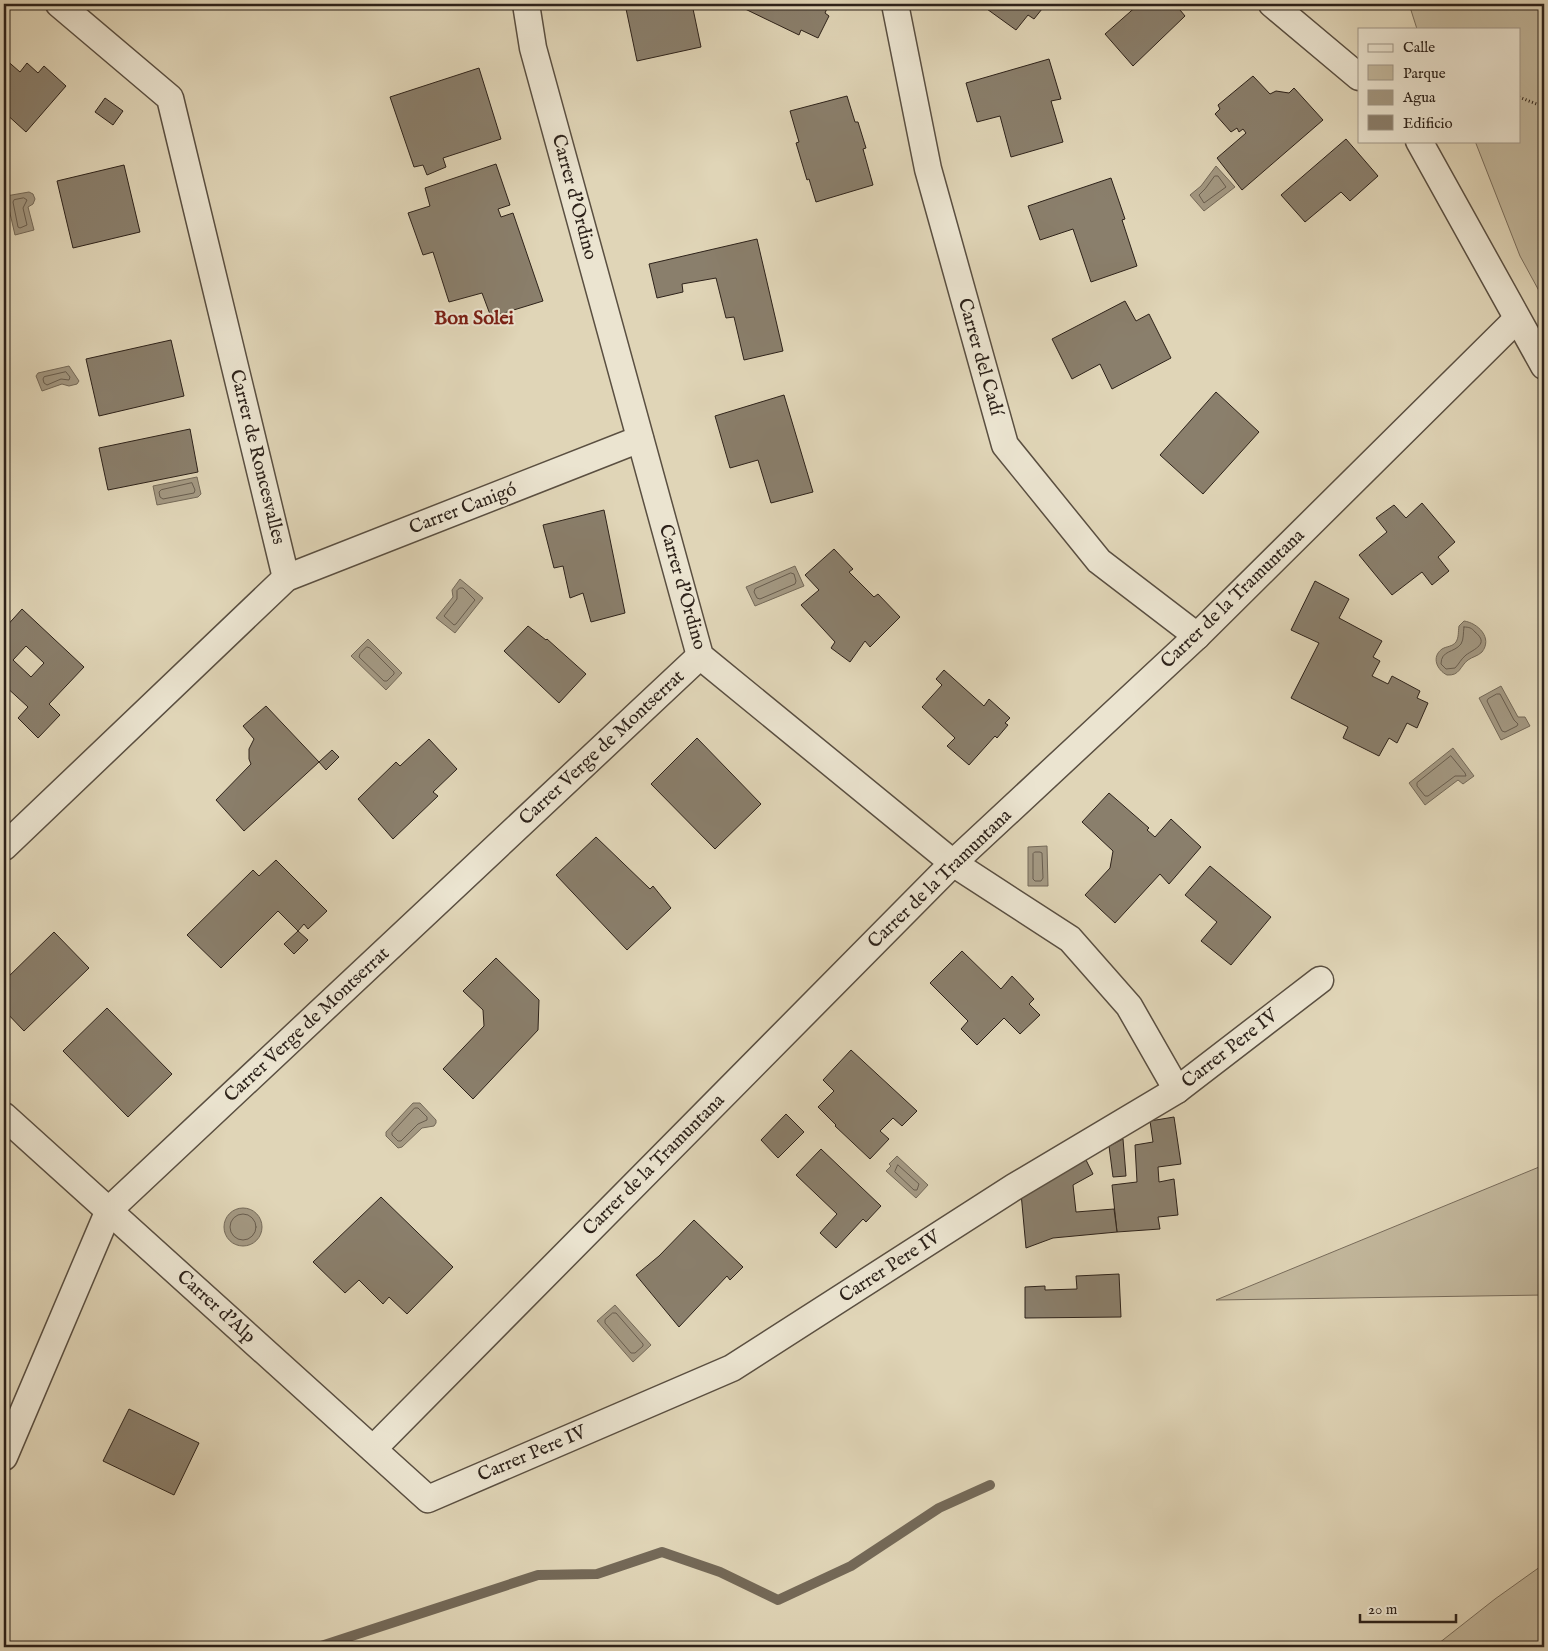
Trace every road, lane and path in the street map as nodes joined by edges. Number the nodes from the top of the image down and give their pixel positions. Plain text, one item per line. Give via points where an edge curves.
1 (59, 4) edge
2 (526, 4) edge
3 (895, 4) edge
4 (1272, 4) edge
5 (1358, 76) edge
6 (1520, 97) edge
7 (1544, 107) edge
8 (1420, 142) edge
9 (1517, 319) junction
10 (1544, 366) edge
11 (640, 439) junction
12 (286, 578) junction
13 (1197, 636) junction
14 (700, 656) junction
15 (4, 847) edge
16 (953, 863) junction
17 (1320, 980) dead end
18 (1177, 1090) junction
19 (4, 1116) edge
20 (109, 1210) junction
21 (373, 1449) junction
22 (4, 1457) edge
23 (428, 1499) joint

1 - 12 street, Carrer de Roncesvalles via 170,98
2 - 11 street, Carrer d'Ordino via 533,48
3 - 13 street, Carrer del Cadí via 928,169 1005,445 1098,561
4 - 5 street
6 - 7 path
8 - 9 street
9 - 10 street
9 - 13 street, Carrer de la Tramuntana
11 - 12 street, Carrer Canigó
11 - 14 street, Carrer d'Ordino
12 - 15 street
13 - 16 street, Carrer de la Tramuntana
14 - 16 street, Carrer d'Ordino
14 - 20 street, Carrer Verge de Montserrat
16 - 18 street, Carrer d'Ordino via 1070,939 1129,1006
16 - 21 street, Carrer de la Tramuntana
17 - 18 street, Carrer Pere IV
18 - 23 street, Carrer Pere IV via 1014,1187 732,1368
19 - 20 street, Carrer d'Alp
20 - 21 street, Carrer d'Alp
20 - 22 street, Carrer Verge de Montserrat
21 - 23 street, Carrer d'Alp

